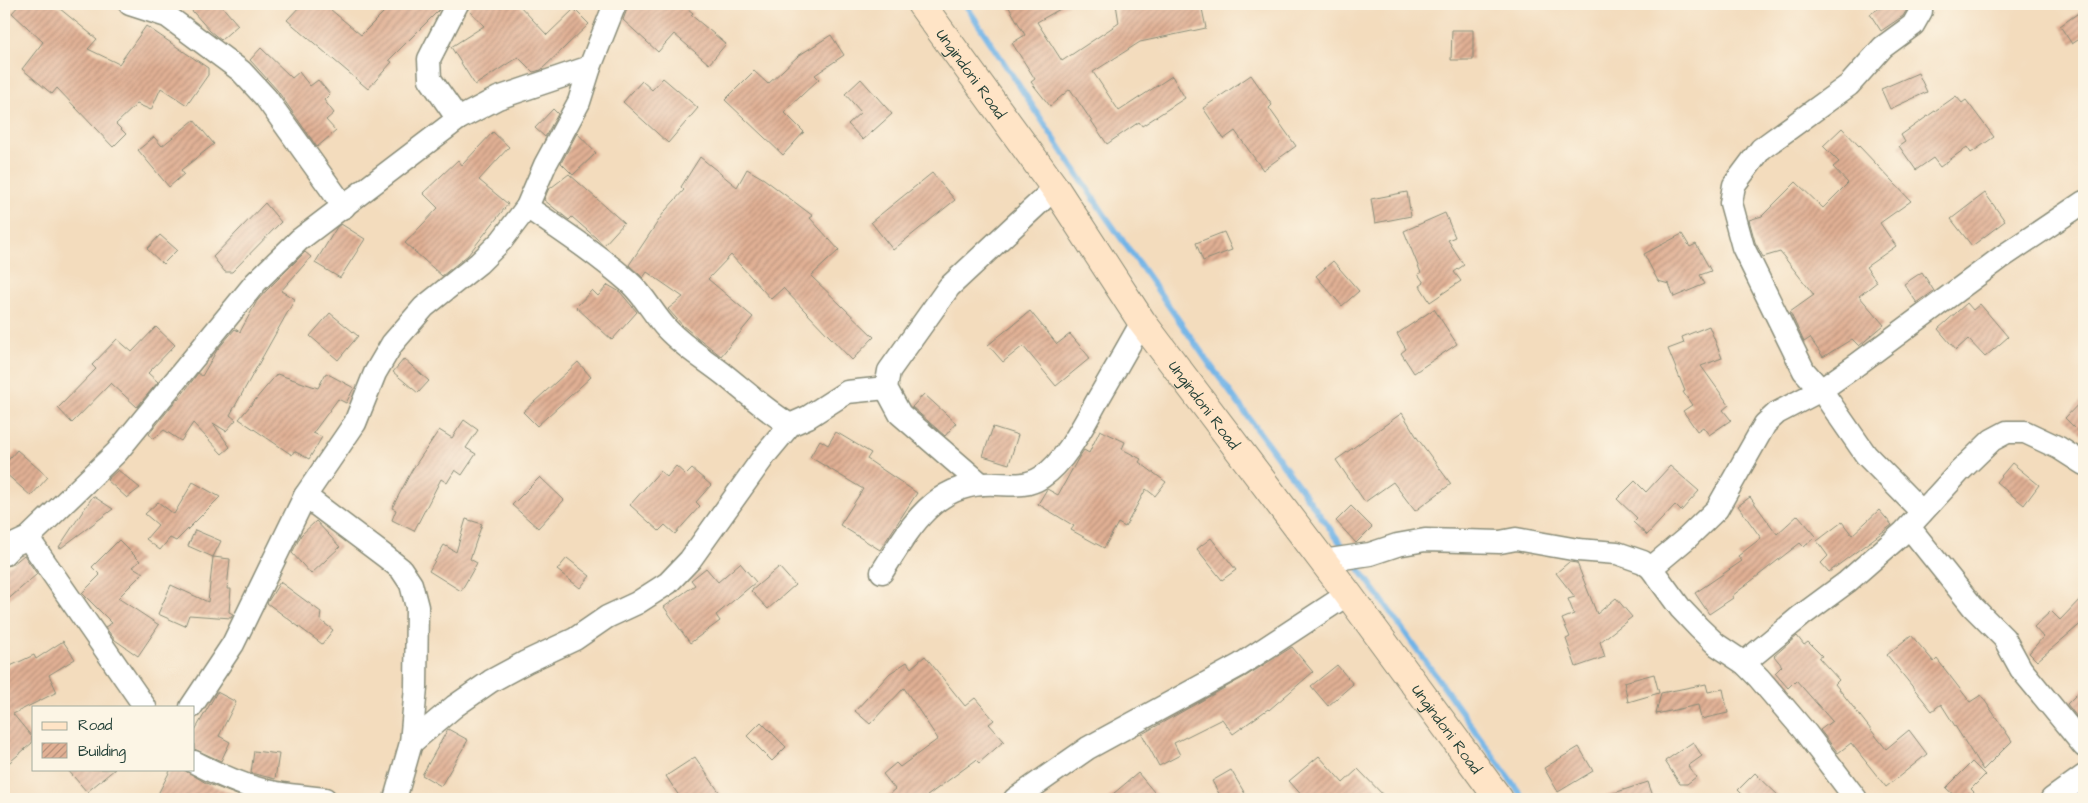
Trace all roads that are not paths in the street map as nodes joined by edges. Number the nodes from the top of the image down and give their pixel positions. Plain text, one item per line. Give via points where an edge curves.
1 (130, 4) edge
2 (457, 4) edge
3 (615, 4) edge
4 (920, 4) edge
5 (1921, 4) edge
6 (590, 67) junction
7 (458, 118) junction
8 (1055, 188) junction
9 (2084, 202) edge
10 (344, 207) junction
11 (527, 207) junction
12 (1142, 322) junction
13 (886, 388) junction
14 (1821, 390) junction
15 (790, 425) junction
16 (2084, 464) edge
17 (981, 484) junction
18 (305, 496) junction
19 (1916, 519) junction
20 (28, 538) junction
21 (4, 554) edge
22 (1323, 561) junction
23 (1651, 568) junction
24 (882, 572) dead end
25 (1348, 594) junction
26 (1744, 663) junction
27 (144, 706) edge
28 (192, 706) edge
29 (411, 743) junction
30 (2084, 746) edge
31 (195, 763) edge
32 (2084, 776) edge
33 (2058, 798) edge
34 (324, 799) edge
35 (395, 799) edge
36 (1015, 799) edge
37 (1499, 799) edge
38 (1856, 799) edge

1 - 10 street via 167,16 241,71 266,98
2 - 7 street via 429,59 430,79
3 - 6 street
4 - 8 main road, Ungindoni Road
5 - 14 street via 1921,11 1913,24 1883,47 1849,85 1761,149 1734,185 1730,203 1743,247 1804,371
6 - 7 street via 498,98
6 - 11 street via 579,102 545,165
7 - 10 street
8 - 12 main road, Ungindoni Road
8 - 13 street via 949,287 889,371
9 - 14 street via 2002,257
10 - 20 street via 300,240 256,282 117,452
11 - 15 street via 629,282 686,348
11 - 18 street via 502,240 424,308 392,344 375,373 355,423
12 - 17 street via 1070,450 1042,477 1021,486
12 - 22 main road, Ungindoni Road
13 - 15 street via 847,392
13 - 17 street via 900,414
14 - 19 street
14 - 23 street via 1777,413 1765,424 1717,508
15 - 29 street via 690,560 668,583 575,639 491,681
16 - 19 street via 2025,432 2007,432 1985,446
17 - 24 street via 956,491 930,505 909,530
18 - 28 street via 233,644
18 - 29 street via 401,569 411,584 417,607 416,687
19 - 26 street via 1847,582
19 - 30 street via 1973,607 2004,638 2021,669
20 - 21 street
20 - 27 street
22 - 23 street via 1370,554 1426,540 1500,542 1516,539 1617,553
22 - 25 main road, Ungindoni Road
23 - 26 street via 1699,628
25 - 36 street via 1240,665 1088,748
25 - 37 main road, Ungindoni Road
26 - 38 street via 1806,733
29 - 35 street
31 - 34 street via 254,788
32 - 33 street

